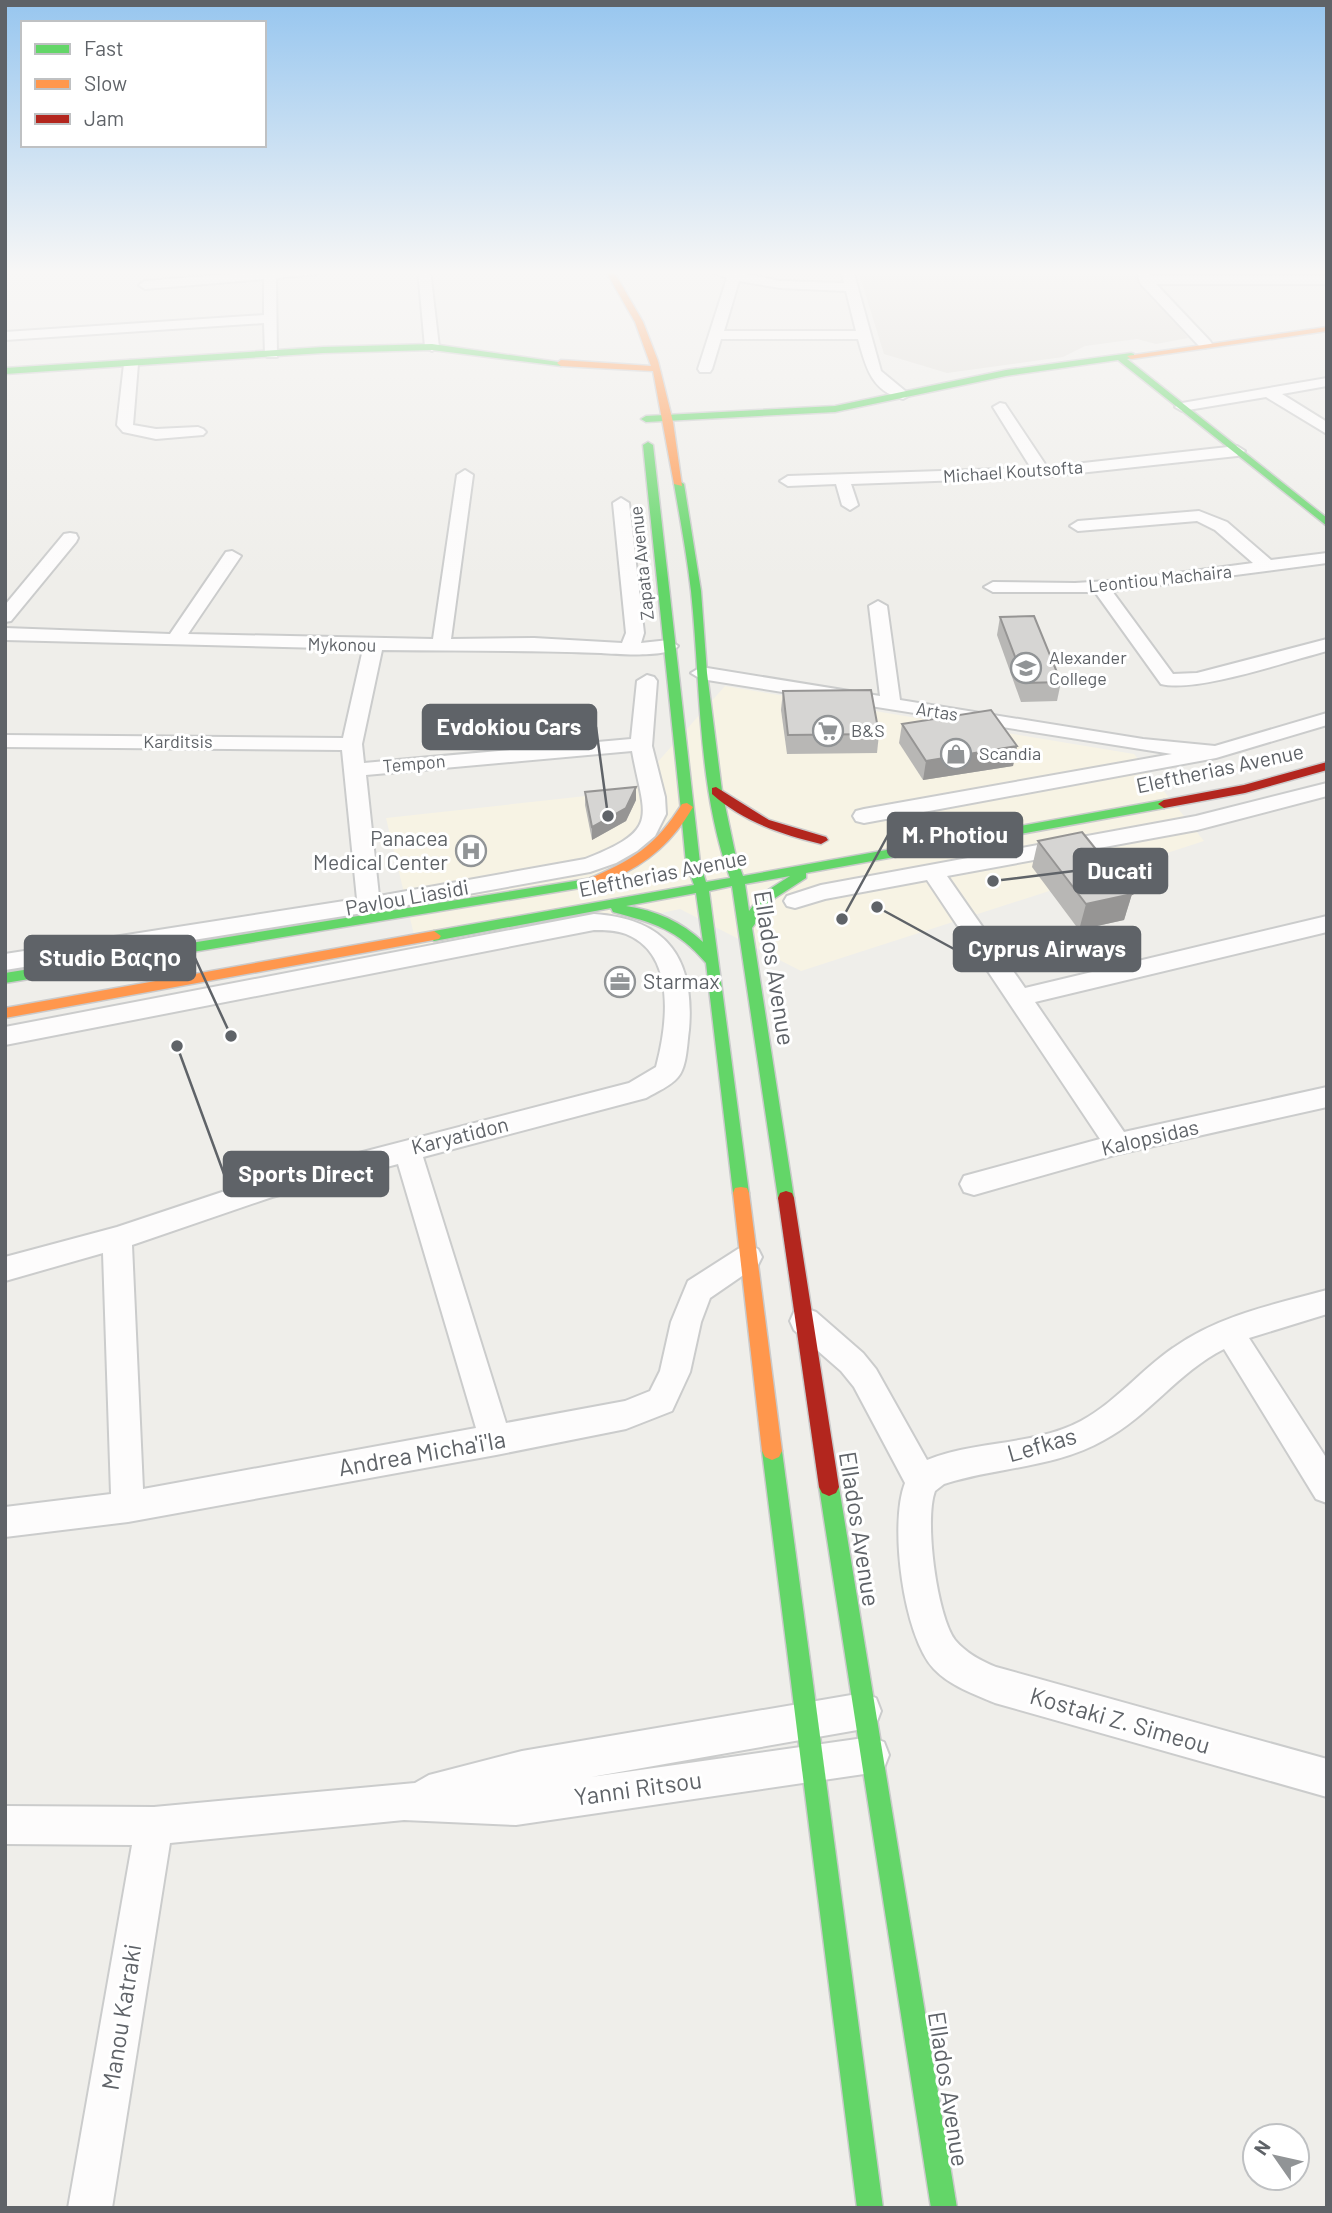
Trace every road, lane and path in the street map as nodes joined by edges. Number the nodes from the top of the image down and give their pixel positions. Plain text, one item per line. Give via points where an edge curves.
1 (130, 373) edge
2 (621, 373) edge
3 (640, 373) edge
4 (657, 373) edge
5 (875, 373) edge
6 (1005, 373) edge
7 (1140, 373) edge
8 (633, 375) joint
9 (1327, 382) edge
10 (1270, 393) junction
11 (904, 395) junction
12 (1000, 407) dead end
13 (1182, 407) junction
14 (668, 418) junction
15 (1327, 429) edge
16 (198, 432) dead end
17 (1237, 451) junction
18 (1042, 472) junction
19 (465, 475) dead end
20 (842, 479) junction
21 (788, 481) dead end
22 (621, 503) dead end
23 (850, 505) dead end
24 (1327, 505) edge
25 (1309, 509) junction
26 (1327, 523) edge
27 (1078, 526) dead end
28 (71, 538) dead end
29 (232, 556) dead end
30 (1327, 558) edge
31 (1266, 566) junction
32 (993, 587) dead end
33 (1100, 587) junction
34 (878, 606) dead end
35 (5, 617) edge
36 (5, 634) edge
37 (175, 640) junction
38 (441, 645) junction
39 (1327, 645) edge
40 (373, 646) junction
41 (669, 646) junction
42 (621, 648) junction
43 (701, 673) junction
44 (672, 678) junction
45 (647, 681) dead end
46 (891, 704) junction
47 (1327, 719) edge
48 (10, 741) edge
49 (352, 744) junction
50 (641, 744) junction
51 (1216, 752) junction
52 (5, 760) edge
53 (1327, 766) edge
54 (353, 770) junction
55 (1327, 789) edge
56 (716, 791) junction
57 (687, 807) junction
58 (968, 814) dead end
59 (1097, 817) junction
60 (865, 824) joint
61 (1114, 838) junction
62 (782, 848) dead end
63 (711, 860) junction
64 (825, 864) junction
65 (932, 870) junction
66 (655, 871) dead end
67 (738, 882) junction
68 (591, 883) junction
69 (702, 889) junction
70 (795, 901) dead end
71 (369, 905) junction
72 (589, 916) junction
73 (1327, 924) edge
74 (745, 927) junction
75 (5, 962) edge
76 (713, 962) junction
77 (5, 978) edge
78 (1018, 998) junction
79 (5, 1013) edge
80 (5, 1036) edge
81 (1327, 1097) edge
82 (1118, 1144) junction
83 (407, 1149) junction
84 (974, 1184) dead end
85 (117, 1238) junction
86 (748, 1257) junction
87 (5, 1269) edge
88 (1327, 1302) edge
89 (805, 1321) junction
90 (1230, 1333) junction
91 (496, 1441) junction
92 (922, 1482) junction
93 (1327, 1488) edge
94 (128, 1507) junction
95 (5, 1522) edge
96 (863, 1711) junction
97 (805, 1720) junction
98 (871, 1755) junction
99 (811, 1765) junction
100 (1327, 1778) edge
101 (404, 1801) junction
102 (5, 1825) edge
103 (153, 1826) junction
104 (90, 2208) edge
105 (870, 2208) edge
106 (944, 2208) edge

1 - 16 street via 128,429 156,434
2 - 8 main road
3 - 8 main road
4 - 14 main road
5 - 11 street
6 - 11 main road
7 - 13 main road
9 - 10 street
10 - 13 street
10 - 15 street
11 - 14 main road via 810,411
12 - 18 street
13 - 17 main road
14 - 41 main road, Zapata Avenue via 643,413 668,603
14 - 43 main road via 696,591
17 - 18 street, Michael Koutsofta
17 - 25 main road
18 - 20 street, Michael Koutsofta
19 - 38 street
20 - 21 street, Michael Koutsofta
20 - 23 street
22 - 42 street via 635,633
24 - 25 street
25 - 26 main road
27 - 31 street via 1199,516 1221,526
28 - 35 street
29 - 37 street
30 - 31 street, Leontiou Machaira
31 - 33 street, Leontiou Machaira
32 - 33 street, Leontiou Machaira
33 - 39 street via 1168,680 1197,679
34 - 46 street
36 - 37 street, Mykonou
37 - 40 street, Mykonou
38 - 40 street, Mykonou
38 - 42 street, Mykonou
40 - 49 street
41 - 42 street
41 - 44 main road, Zapata Avenue
42 - 44 street, Mykonou
43 - 46 street, Artas
43 - 56 main road
44 - 57 main road, Zapata Avenue
45 - 50 street, Pavlou Liasidi
46 - 51 street, Artas via 1143,746
47 - 51 street
48 - 49 street, Karditsis
48 - 52 street
49 - 54 street
50 - 54 street, Tempon
50 - 71 street, Pavlou Liasidi via 656,814 649,828 622,852 590,865
51 - 60 street
53 - 59 main road, Eleftherias Avenue via 1245,789
54 - 71 street
55 - 61 street
56 - 62 main road via 755,822 826,839
56 - 63 main road
57 - 63 main road, Zapata Avenue
57 - 68 main road via 676,830 650,857
58 - 60 main road
59 - 61 main road
59 - 64 main road, Eleftherias Avenue
61 - 65 street
63 - 67 main road, Ellados Avenue
63 - 69 main road
64 - 67 main road, Eleftherias Avenue
64 - 74 main road via 767,897
65 - 70 street
65 - 78 street
66 - 68 main road, Eleftherias Avenue
67 - 69 main road, Eleftherias Avenue
67 - 74 main road, Ellados Avenue
68 - 77 main road, Eleftherias Avenue
69 - 72 main road, Eleftherias Avenue
69 - 76 main road
71 - 75 street, Pavlou Liasidi
72 - 76 main road via 643,912 694,938
72 - 79 main road, Eleftherias Avenue
72 - 80 street, Karyatidon
72 - 83 street, Karyatidon via 646,934 667,958 675,981 677,1040 668,1072 637,1091
73 - 78 street
74 - 89 main road, Ellados Avenue
76 - 86 main road
78 - 82 street
81 - 82 street, Kalopsidas
82 - 84 street, Kalopsidas
83 - 85 street, Karyatidon via 270,1187
83 - 91 street
85 - 87 street, Karyatidon
85 - 94 street
86 - 91 street, Andrea Micha'i'la via 698,1290 675,1372 661,1401 626,1415
86 - 97 main road
88 - 90 street, Lefkas
89 - 92 street via 865,1378
89 - 96 main road, Ellados Avenue
90 - 92 street, Lefkas via 1189,1353 1118,1415 1076,1438 939,1470
90 - 93 street
91 - 94 street, Andrea Micha'i'la
92 - 100 street, Kostaki Z. Simeou via 914,1506 914,1544 932,1634 958,1666 995,1685
94 - 95 street, Andrea Micha'i'la
96 - 97 street, Yanni Ritsou
96 - 98 main road, Ellados Avenue
97 - 99 main road
97 - 101 street, Yanni Ritsou via 522,1770
98 - 99 street, Yanni Ritsou
98 - 106 main road, Ellados Avenue
99 - 101 street, Yanni Ritsou via 516,1806
99 - 105 main road
101 - 103 street, Yanni Ritsou
102 - 103 street, Yanni Ritsou
103 - 104 street, Manou Katraki

